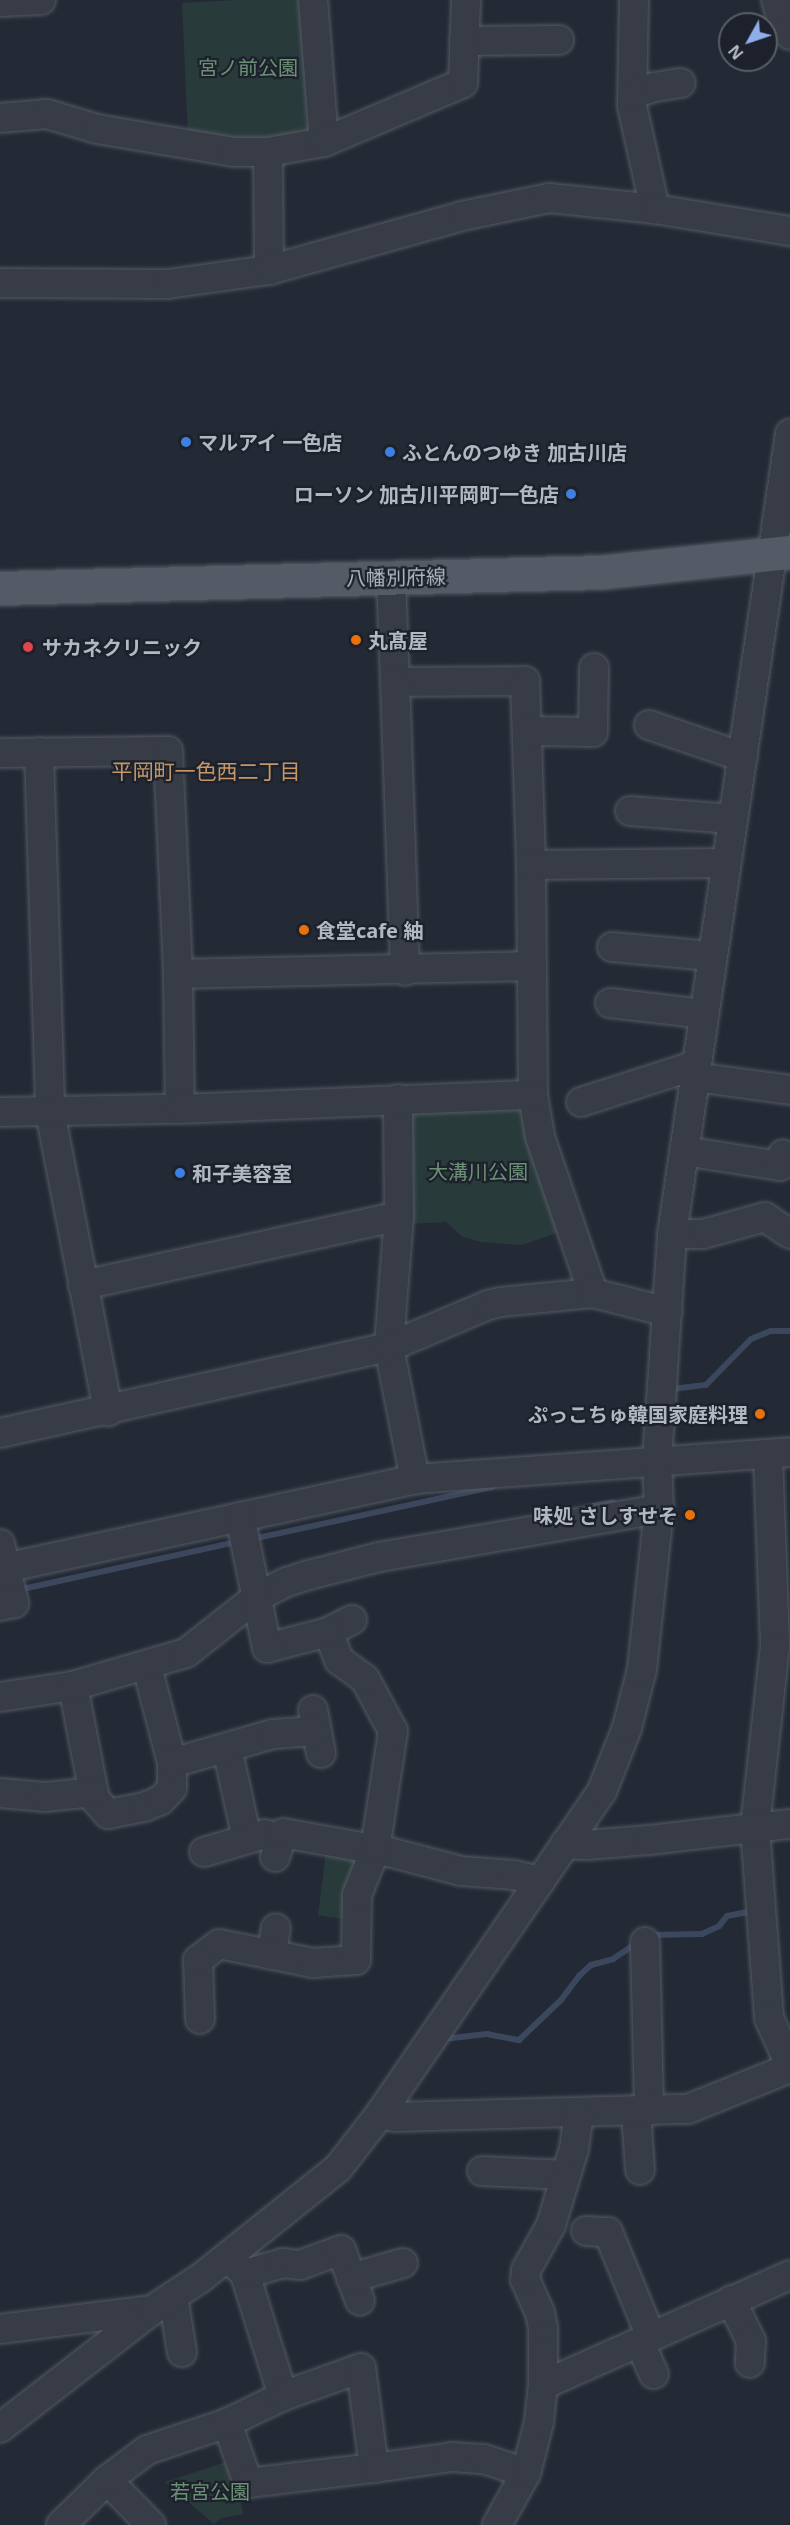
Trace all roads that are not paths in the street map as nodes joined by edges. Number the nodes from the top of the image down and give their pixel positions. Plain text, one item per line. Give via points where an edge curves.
1 (41, 0) edge
2 (313, 0) edge
3 (466, 0) edge
4 (634, 0) edge
5 (776, 0) edge
6 (0, 2) edge
7 (790, 35) edge
8 (559, 40) dead end
9 (464, 41) junction
10 (681, 84) dead end
11 (633, 94) junction
12 (0, 118) edge
13 (324, 142) junction
14 (268, 152) junction
15 (655, 209) junction
16 (790, 231) edge
17 (269, 270) junction
18 (0, 283) edge
19 (790, 434) edge
20 (780, 553) edge
21 (391, 577) junction
22 (0, 588) edge
23 (395, 682) junction
24 (601, 686) dead end
25 (649, 725) dead end
26 (527, 732) junction
27 (39, 752) junction
28 (0, 753) edge
29 (742, 757) junction
30 (630, 811) dead end
31 (732, 819) junction
32 (725, 863) junction
33 (531, 865) junction
34 (612, 947) dead end
35 (711, 956) junction
36 (532, 966) junction
37 (405, 971) junction
38 (178, 974) junction
39 (610, 1004) dead end
40 (703, 1014) junction
41 (695, 1071) junction
42 (790, 1090) edge
43 (533, 1095) junction
44 (398, 1099) junction
45 (581, 1102) dead end
46 (180, 1109) junction
47 (0, 1112) edge
48 (50, 1112) junction
49 (684, 1151) junction
50 (783, 1154) dead end
51 (399, 1216) junction
52 (672, 1234) junction
53 (790, 1234) edge
54 (84, 1285) junction
55 (593, 1293) junction
56 (668, 1312) junction
57 (389, 1347) junction
58 (108, 1411) junction
59 (0, 1433) edge
60 (779, 1453) edge
61 (657, 1461) junction
62 (414, 1479) junction
63 (659, 1509) junction
64 (240, 1517) junction
65 (2, 1560) edge
66 (782, 1590) edge
67 (257, 1597) junction
68 (0, 1606) edge
69 (147, 1666) junction
70 (73, 1686) junction
71 (780, 1690) edge
72 (0, 1697) edge
73 (317, 1731) dead end
74 (227, 1748) junction
75 (172, 1764) junction
76 (93, 1792) junction
77 (0, 1793) edge
78 (790, 1824) edge
79 (755, 1827) junction
80 (263, 1843) junction
81 (565, 1844) junction
82 (375, 1850) junction
83 (204, 1852) dead end
84 (540, 1881) junction
85 (645, 1942) dead end
86 (200, 2019) dead end
87 (790, 2066) edge
88 (642, 2111) junction
89 (579, 2113) junction
90 (380, 2114) junction
91 (640, 2170) dead end
92 (482, 2171) dead end
93 (565, 2175) junction
94 (609, 2232) dead end
95 (403, 2263) dead end
96 (236, 2266) junction
97 (790, 2275) edge
98 (731, 2300) junction
99 (163, 2303) junction
100 (0, 2330) edge
101 (646, 2340) junction
102 (182, 2352) dead end
103 (750, 2363) dead end
104 (654, 2374) dead end
105 (543, 2385) junction
106 (283, 2396) junction
107 (227, 2422) junction
108 (0, 2428) edge
109 (374, 2468) junction
110 (526, 2473) junction
111 (107, 2480) junction
112 (61, 2525) edge
113 (151, 2525) edge
114 (497, 2525) edge

1 - 6 street
2 - 13 street
3 - 9 street
4 - 11 street
5 - 7 street
8 - 9 street
9 - 13 street via 463,83
10 - 11 street
11 - 15 street via 632,106
12 - 14 street via 47,114 97,129 234,152
13 - 14 street
14 - 17 street
15 - 16 street
15 - 17 street via 549,198 462,216
17 - 18 street via 168,284
19 - 20 street
20 - 21 main road, 八幡別府線 via 602,572
20 - 29 street
21 - 22 main road, 八幡別府線
21 - 23 street
23 - 26 street via 525,681
23 - 37 street
24 - 26 street via 593,732
25 - 29 street
26 - 33 street
27 - 28 street
27 - 38 street via 168,751
27 - 48 street
29 - 31 street
30 - 31 street
31 - 32 street
32 - 33 street
32 - 35 street
33 - 36 street
34 - 35 street
35 - 40 street
36 - 37 street
36 - 43 street
37 - 38 street
38 - 46 street
39 - 40 street
40 - 41 street
41 - 42 street
41 - 45 street
41 - 49 street
43 - 44 street
43 - 55 street via 540,1137
44 - 46 street
44 - 51 street
46 - 48 street
47 - 48 street
48 - 54 street
49 - 50 street via 780,1166
49 - 52 street
51 - 54 street
51 - 57 street
52 - 53 street via 703,1234 765,1217
52 - 56 street
54 - 58 street
55 - 56 street
55 - 57 street via 488,1305
56 - 61 street
57 - 58 street
57 - 62 street
58 - 59 street
60 - 61 street
60 - 66 street
61 - 62 street
61 - 63 street
62 - 64 street
63 - 67 street via 379,1557 287,1582
63 - 81 street via 642,1669 627,1728 602,1791
64 - 65 street
64 - 67 street
65 - 68 street via 14,1602
66 - 71 street via 775,1646
67 - 69 street via 186,1653
67 - 82 street via 267,1648 340,1626 339,1660 365,1679 393,1731
69 - 70 street
69 - 75 street
70 - 72 street
70 - 76 street
71 - 79 street
73 - 74 street via 273,1734
74 - 75 street
74 - 80 street
75 - 76 street via 172,1788 161,1800 144,1807 108,1814 94,1799
76 - 77 street via 45,1797
78 - 79 street
79 - 81 street via 649,1840
79 - 87 street via 769,2018
80 - 82 street via 283,1833
80 - 83 street
81 - 84 street
82 - 84 street via 461,1870
82 - 86 street via 357,1894 356,1960 313,1963 274,1941 219,1944 198,1960
84 - 90 street
85 - 88 street
87 - 88 street via 688,2109
88 - 89 street
88 - 91 street
89 - 90 street via 396,2117
89 - 93 street via 574,2149
90 - 96 street via 338,2168 236,2247
92 - 93 street
93 - 105 street via 551,2225 526,2270 525,2280 543,2328
94 - 101 street
95 - 96 street via 356,2289 341,2250 300,2265
96 - 99 street
96 - 106 street via 251,2332
97 - 98 street
98 - 101 street
98 - 103 street via 751,2341
99 - 100 street
99 - 102 street
99 - 108 street
101 - 104 street
101 - 105 street
105 - 110 street via 539,2422
106 - 107 street
106 - 109 street via 361,2368
107 - 109 street via 248,2483
107 - 111 street via 147,2450
109 - 110 street via 452,2457 484,2459
110 - 114 street
111 - 112 street
111 - 113 street

